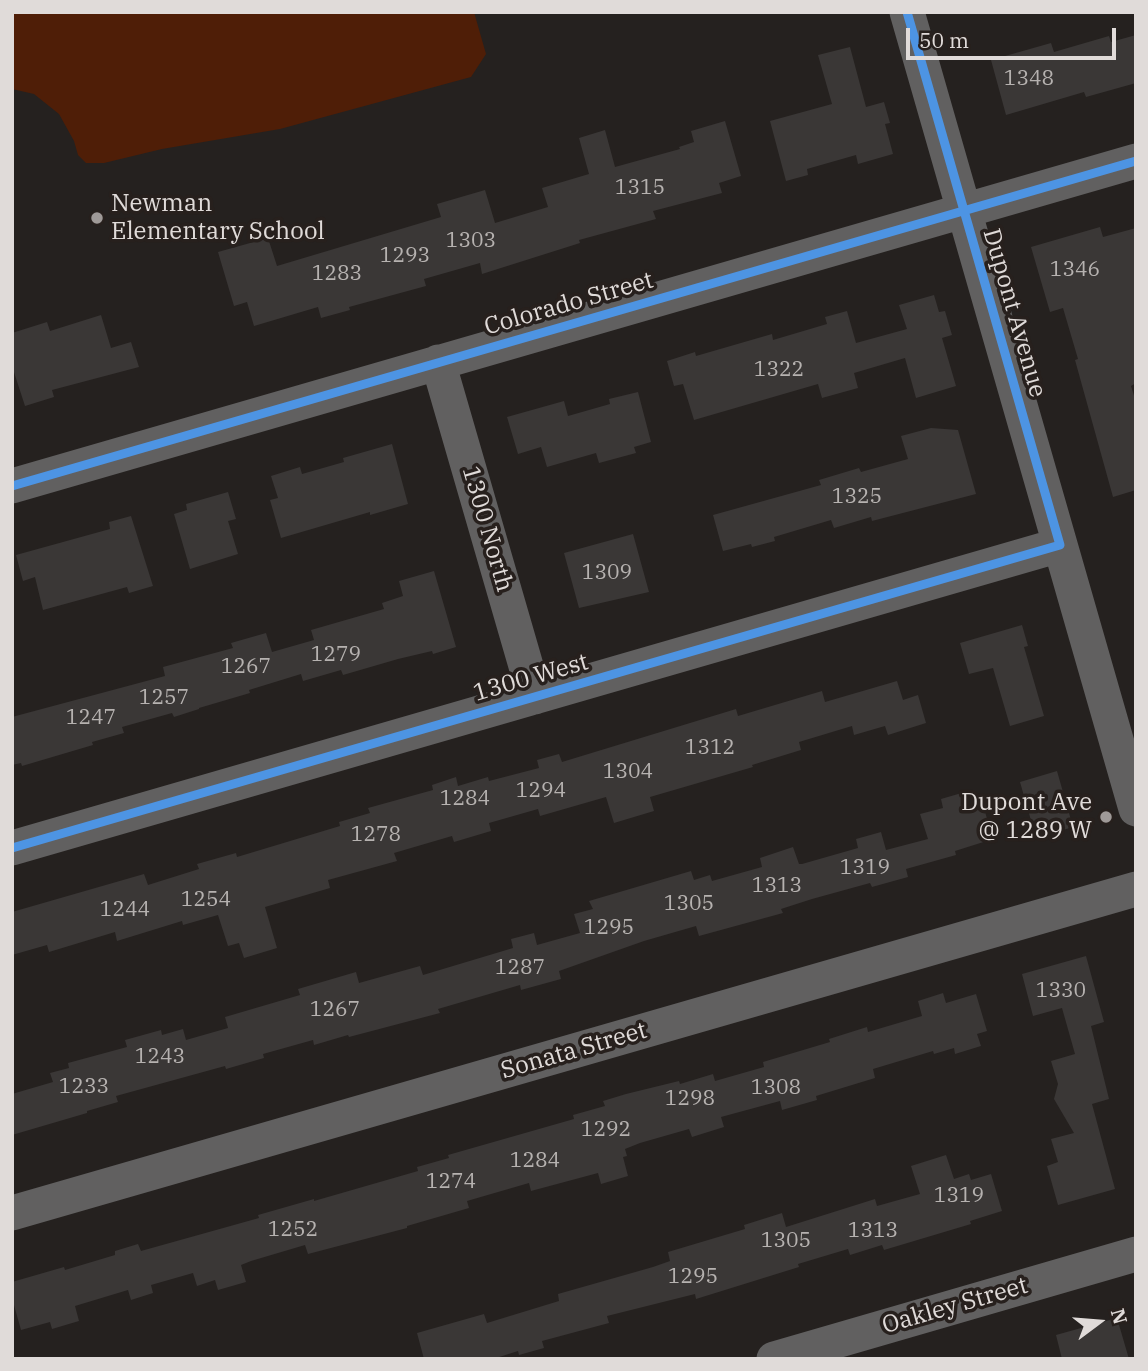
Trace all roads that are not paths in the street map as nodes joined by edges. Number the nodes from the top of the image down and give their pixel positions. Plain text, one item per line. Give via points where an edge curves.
1 (907, 12) edge
2 (1136, 161) edge
3 (965, 210) junction
4 (438, 362) junction
5 (12, 486) edge
6 (1060, 545) junction
7 (535, 697) junction
8 (1136, 809) edge
9 (12, 848) edge
10 (1136, 889) edge
11 (12, 1213) edge
12 (1136, 1254) edge
13 (774, 1359) edge

1 - 3 street, Dupont Avenue
2 - 3 street, Colorado Street
3 - 4 street, Colorado Street
3 - 6 street, Dupont Avenue
4 - 5 street, Colorado Street
4 - 7 street, 1300 North
6 - 7 street, 1300 West
6 - 8 street, Dupont Avenue
7 - 9 street, 1300 West
10 - 11 street, Sonata Street
12 - 13 street, Oakley Street

